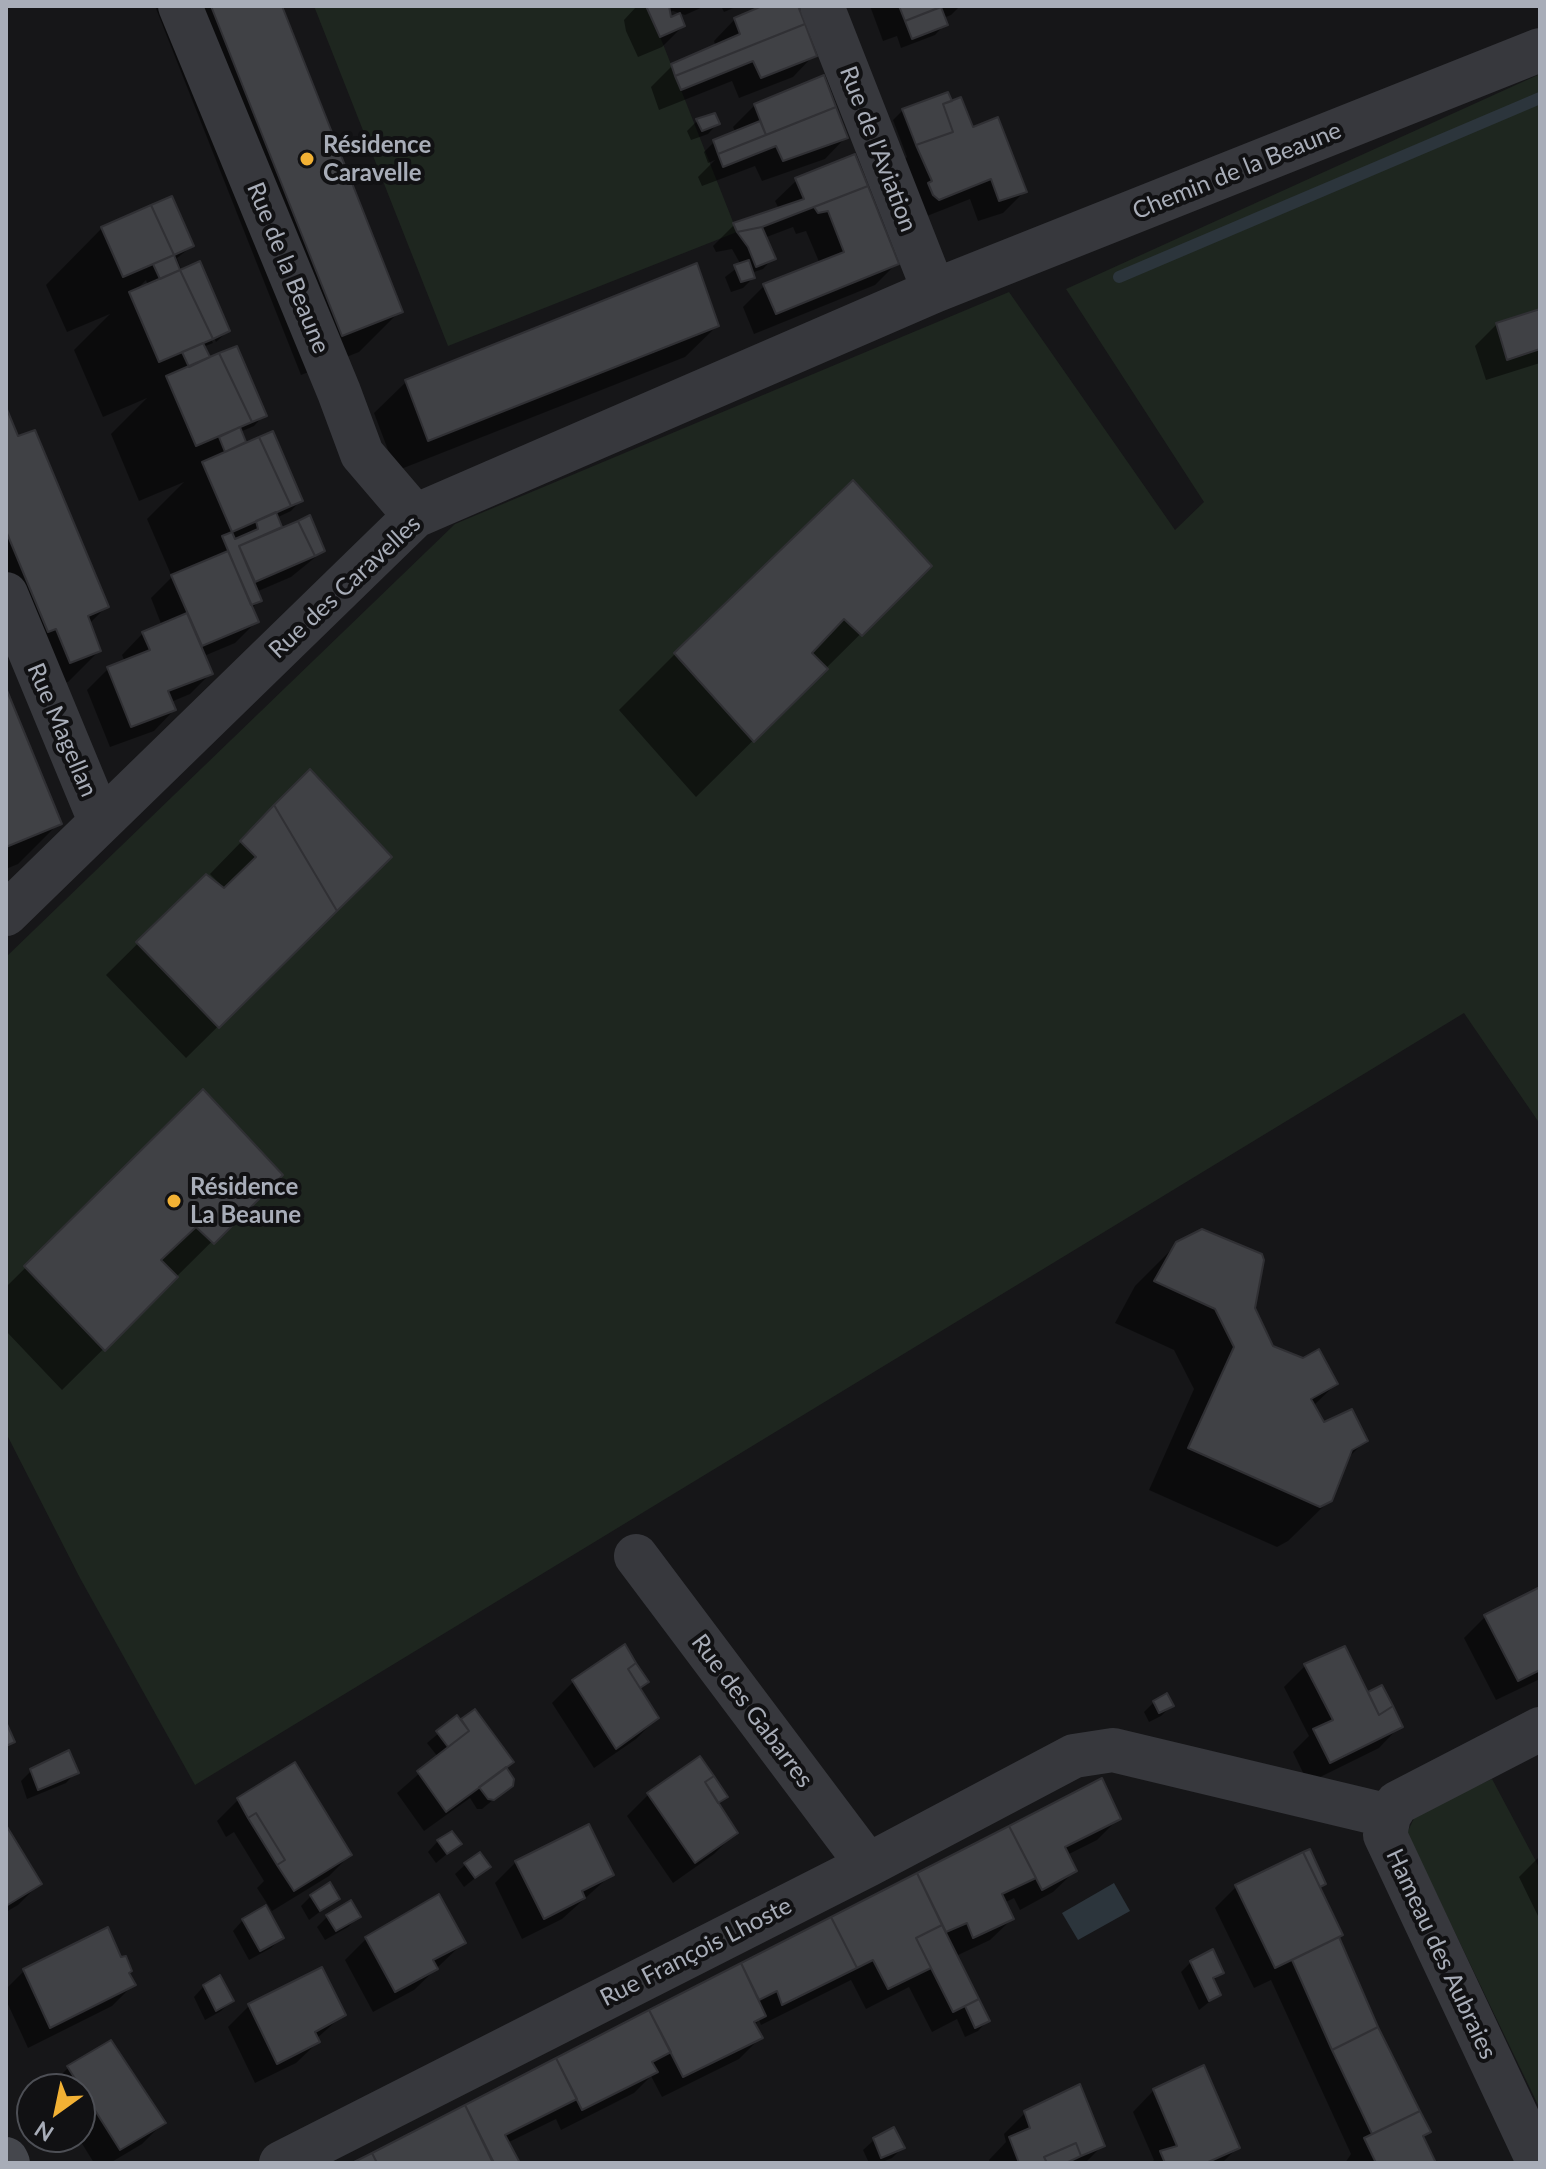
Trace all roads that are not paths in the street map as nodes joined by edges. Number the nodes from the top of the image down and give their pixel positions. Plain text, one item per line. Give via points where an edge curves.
1 (180, 6) edge
2 (822, 6) edge
3 (1540, 50) edge
4 (934, 291) junction
5 (415, 516) junction
6 (6, 594) edge
7 (100, 821) junction
8 (6, 914) edge
9 (636, 1556) dead end
10 (1540, 1729) edge
11 (1389, 1816) junction
12 (868, 1865) junction
13 (281, 2163) edge
14 (1539, 2163) edge

1 - 5 street, Rue de la Beaune via 362,454
2 - 4 street, Rue de l'Aviation
3 - 4 street, Chemin de la Beaune
4 - 5 street, Rue des Caravelles
5 - 7 street, Rue des Caravelles
6 - 7 street, Rue Magellan
7 - 8 street, Rue des Caravelles
9 - 12 street, Rue des Gabarres
10 - 11 street, Hameau des Aubraies via 1397,1803
11 - 12 street, Rue François Lhoste via 1113,1750 1074,1756
11 - 14 street, Hameau des Aubraies via 1385,1835 1391,1849
12 - 13 street, Rue François Lhoste

